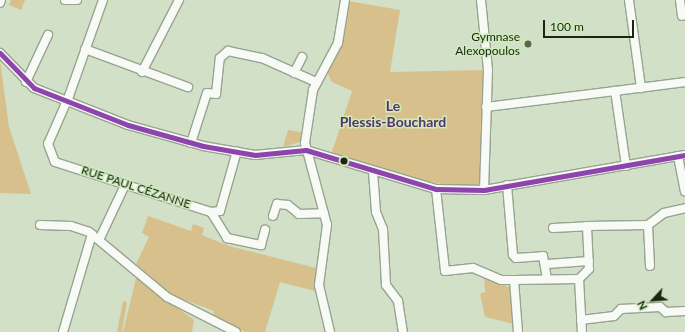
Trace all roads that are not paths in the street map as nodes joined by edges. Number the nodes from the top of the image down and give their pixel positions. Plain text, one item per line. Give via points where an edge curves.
1 (1, 0) edge
2 (103, 0) edge
3 (179, 0) edge
4 (345, 0) edge
5 (481, 0) edge
6 (629, 0) edge
7 (680, 0) edge
8 (0, 3) edge
9 (682, 16) dead end
10 (48, 35) dead end
11 (85, 49) junction
12 (0, 53) edge
13 (302, 57) dead end
14 (142, 72) junction
15 (294, 73) junction
16 (26, 82) junction
17 (316, 82) junction
18 (685, 82) edge
19 (188, 86) dead end
20 (641, 88) junction
21 (615, 91) junction
22 (67, 102) junction
23 (486, 107) junction
24 (191, 143) junction
25 (306, 150) junction
26 (237, 152) junction
27 (682, 155) edge
28 (626, 166) junction
29 (373, 172) junction
30 (125, 185) junction
31 (507, 185) junction
32 (436, 189) junction
33 (484, 190) junction
34 (685, 191) edge
35 (685, 208) edge
36 (211, 212) junction
37 (324, 213) junction
38 (273, 216) dead end
39 (40, 225) dead end
40 (648, 225) junction
41 (587, 226) junction
42 (553, 228) dead end
43 (265, 230) dead end
44 (92, 234) junction
45 (99, 240) junction
46 (589, 261) junction
47 (547, 264) junction
48 (650, 266) dead end
49 (547, 278) junction
50 (578, 278) junction
51 (514, 280) junction
52 (685, 311) edge
53 (581, 320) junction
54 (63, 332) edge
55 (236, 332) edge
56 (330, 332) edge
57 (403, 332) edge
58 (518, 332) edge
59 (582, 332) edge

1 - 8 street
2 - 11 street
3 - 14 street
4 - 17 street via 338,43
5 - 23 street via 488,70
6 - 20 street
7 - 9 street
10 - 16 street
11 - 14 street
11 - 22 street
12 - 16 street
13 - 15 street
14 - 19 street
15 - 17 street
15 - 24 street via 262,58 228,50 220,58 216,94 207,93
16 - 22 street
17 - 25 street via 305,132
18 - 20 street
20 - 21 street
21 - 23 street
21 - 28 street
22 - 24 street via 128,125
22 - 30 street, RUE PAUL CÉZANNE via 48,144 55,162
23 - 33 street
24 - 26 street
25 - 26 street via 264,154
25 - 29 street
25 - 37 street
26 - 36 street via 220,211
27 - 28 street
27 - 34 street
28 - 31 street
29 - 32 street
29 - 57 street via 376,212 383,228 386,285 398,301
30 - 36 street, RUE PAUL CÉZANNE
30 - 45 street
31 - 33 street
31 - 47 street via 514,257 543,256
32 - 33 street
32 - 51 street via 444,271 474,268 496,278
35 - 40 street via 664,213
36 - 43 street via 227,238 261,245
37 - 38 street via 299,214 288,205 277,204
37 - 56 street via 327,231 319,285
39 - 44 street via 71,226
40 - 41 street
40 - 48 street
41 - 42 street
41 - 46 street
44 - 45 street
44 - 54 street
45 - 55 street via 167,297
46 - 47 street
46 - 50 street via 589,269
47 - 49 street
49 - 50 street
49 - 51 street
50 - 53 street
51 - 58 street
52 - 53 street via 666,312 660,307 622,309 614,316
53 - 59 street

